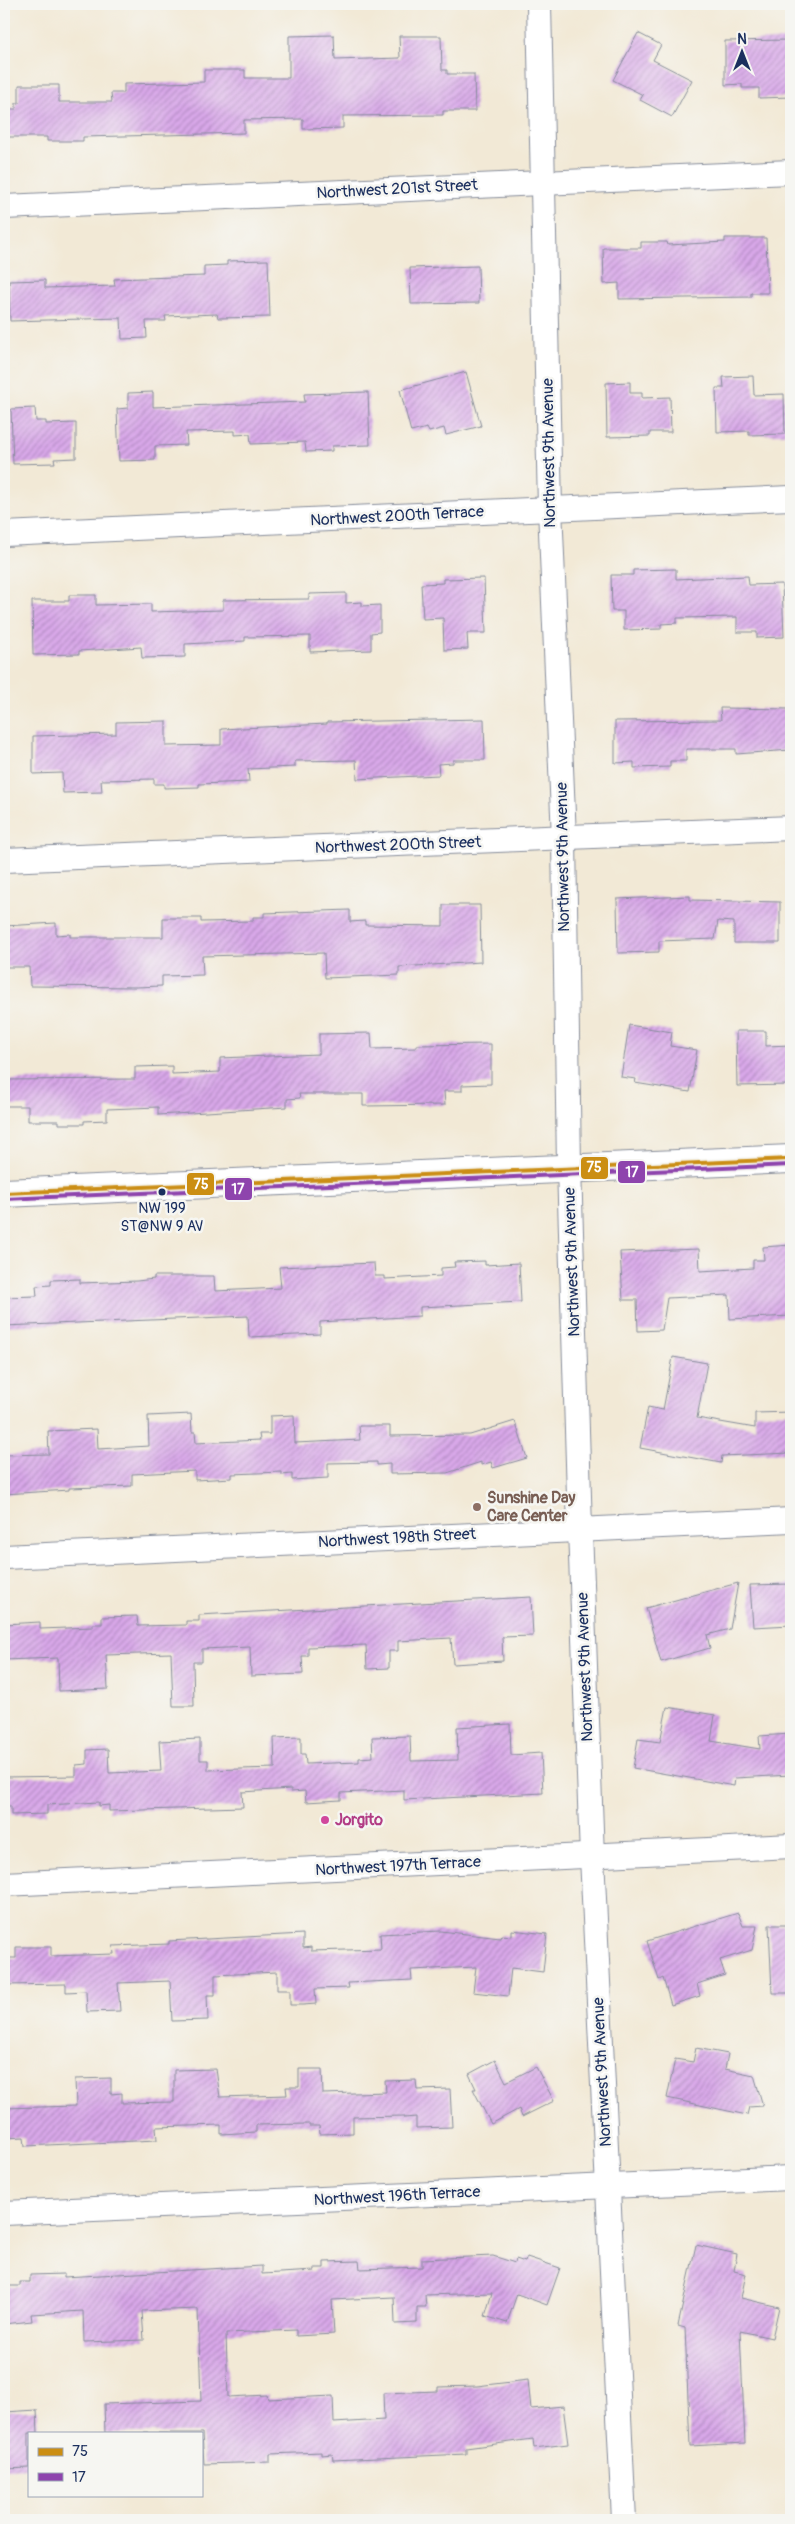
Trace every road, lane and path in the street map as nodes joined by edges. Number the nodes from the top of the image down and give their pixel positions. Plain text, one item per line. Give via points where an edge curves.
1 (539, 4) edge
2 (791, 172) edge
3 (543, 182) junction
4 (4, 207) edge
5 (791, 498) edge
6 (550, 508) junction
7 (4, 534) edge
8 (791, 828) edge
9 (564, 838) junction
10 (4, 860) edge
11 (791, 1159) edge
12 (569, 1167) junction
13 (4, 1193) edge
14 (791, 1520) edge
15 (580, 1530) junction
16 (4, 1557) edge
17 (791, 1846) edge
18 (592, 1856) junction
19 (4, 1884) edge
20 (791, 2178) edge
21 (608, 2186) junction
22 (4, 2213) edge
23 (624, 2520) edge

1 - 3 street, Northwest 9th Avenue
2 - 3 street, Northwest 201st Street
3 - 4 street, Northwest 201st Street
3 - 6 street, Northwest 9th Avenue
5 - 6 street, Northwest 200th Terrace
6 - 7 street, Northwest 200th Terrace
6 - 9 street, Northwest 9th Avenue
8 - 9 street, Northwest 200th Street
9 - 10 street, Northwest 200th Street
9 - 12 street, Northwest 9th Avenue
11 - 12 main road
12 - 13 main road
12 - 15 street, Northwest 9th Avenue
14 - 15 street, Northwest 198th Street
15 - 16 street, Northwest 198th Street
15 - 18 street, Northwest 9th Avenue
17 - 18 street, Northwest 197th Terrace
18 - 19 street, Northwest 197th Terrace
18 - 21 street, Northwest 9th Avenue
20 - 21 street, Northwest 196th Terrace
21 - 22 street, Northwest 196th Terrace
21 - 23 street, Northwest 9th Avenue

